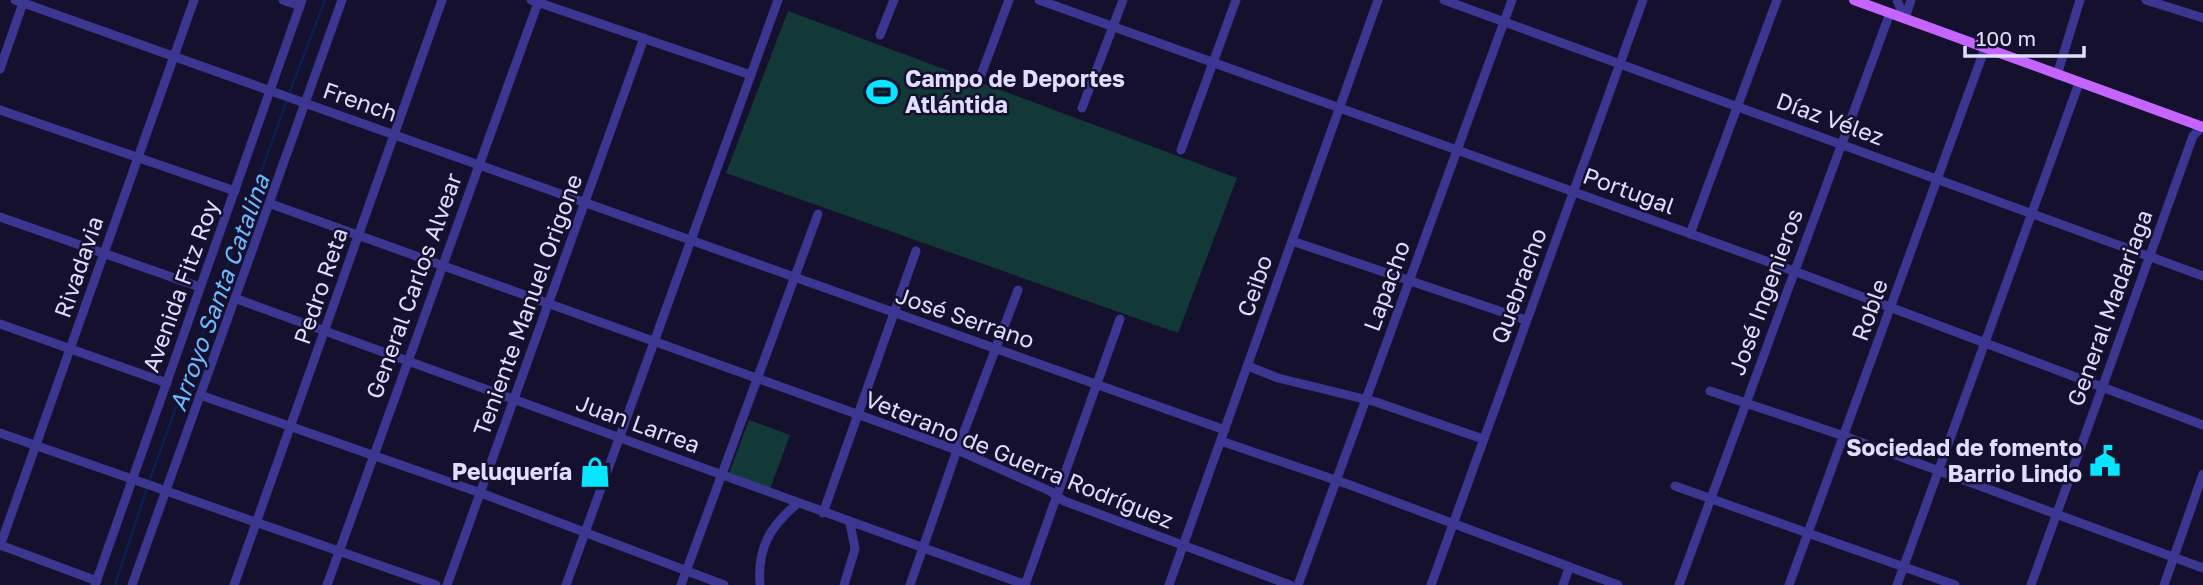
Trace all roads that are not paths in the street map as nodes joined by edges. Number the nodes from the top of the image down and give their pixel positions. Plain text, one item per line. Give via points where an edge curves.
1 (194, 0) edge
2 (283, 0) edge
3 (342, 0) edge
4 (442, 0) edge
5 (778, 0) edge
6 (894, 0) edge
7 (1009, 0) edge
8 (1039, 0) edge
9 (1123, 0) edge
10 (1236, 0) edge
11 (1378, 0) edge
12 (1444, 0) edge
13 (1512, 0) edge
14 (1643, 0) edge
15 (1777, 0) edge
16 (1854, 0) edge
17 (1897, 0) edge
18 (1911, 0) edge
19 (2080, 0) edge
20 (2146, 0) edge
21 (21, 1) edge
22 (536, 1) edge
23 (301, 3) edge
24 (1890, 13) junction
25 (2203, 18) edge
26 (1905, 19) junction
27 (1504, 22) junction
28 (1113, 27) junction
29 (880, 36) dead end
30 (644, 38) junction
31 (1985, 48) junction
32 (175, 57) junction
33 (1213, 63) junction
34 (1620, 63) junction
35 (0, 69) edge
36 (751, 75) junction
37 (982, 75) dead end
38 (2057, 75) junction
39 (2079, 83) junction
40 (269, 90) junction
41 (304, 103) junction
42 (1737, 106) junction
43 (1339, 107) junction
44 (1082, 108) dead end
45 (0, 110) edge
46 (2203, 127) edge
47 (395, 135) junction
48 (1842, 144) junction
49 (1181, 150) dead end
50 (1456, 151) junction
51 (138, 158) junction
52 (479, 164) junction
53 (1937, 178) junction
54 (235, 191) junction
55 (1574, 191) junction
56 (586, 202) junction
57 (271, 204) junction
58 (818, 214) dead end
59 (2031, 214) junction
60 (0, 217) edge
61 (1690, 234) junction
62 (359, 236) junction
63 (692, 240) junction
64 (1292, 241) junction
65 (916, 251) dead end
66 (104, 253) junction
67 (2150, 257) junction
68 (441, 264) junction
69 (1794, 271) junction
70 (2203, 276) edge
71 (794, 278) junction
72 (1409, 280) junction
73 (200, 287) junction
74 (1018, 290) dead end
75 (237, 299) junction
76 (549, 302) junction
77 (1891, 308) junction
78 (894, 313) junction
79 (1120, 319) dead end
80 (1526, 320) junction
81 (0, 324) edge
82 (326, 332) junction
83 (655, 341) junction
84 (1986, 342) junction
85 (996, 348) junction
86 (71, 350) junction
87 (407, 360) junction
88 (1248, 366) junction
89 (758, 378) junction
90 (167, 383) junction
91 (1096, 385) junction
92 (2102, 387) junction
93 (1710, 391) dead end
94 (200, 395) junction
95 (513, 399) junction
96 (1366, 400) junction
97 (1746, 404) junction
98 (858, 415) junction
99 (2203, 425) edge
100 (291, 427) junction
101 (1225, 430) junction
102 (0, 433) edge
103 (1844, 436) junction
104 (622, 438) junction
105 (1483, 439) junction
106 (1221, 441) junction
107 (36, 445) junction
108 (957, 450) junction
109 (373, 456) junction
110 (1939, 471) junction
111 (2203, 474) edge
112 (722, 475) junction
113 (135, 479) junction
114 (1336, 481) junction
115 (1675, 486) dead end
116 (163, 489) junction
117 (481, 493) junction
118 (1056, 496) junction
119 (1711, 498) junction
120 (798, 503) junction
121 (823, 513) junction
122 (2056, 515) junction
123 (257, 522) junction
124 (850, 523) junction
125 (1452, 524) junction
126 (585, 532) junction
127 (1807, 534) junction
128 (0, 546) edge
129 (923, 547) junction
130 (1183, 548) junction
131 (340, 551) junction
132 (2174, 557) junction
133 (1904, 565) junction
134 (1569, 568) junction
135 (2203, 568) edge
136 (686, 572) junction
137 (96, 583) edge
138 (132, 585) edge
139 (234, 585) edge
140 (327, 585) edge
141 (436, 585) edge
142 (447, 585) edge
143 (566, 585) edge
144 (681, 585) edge
145 (724, 585) edge
146 (760, 585) edge
147 (844, 585) edge
148 (910, 585) edge
149 (1025, 585) edge
150 (1169, 585) edge
151 (1290, 585) edge
152 (1298, 585) edge
153 (1431, 585) edge
154 (1563, 585) edge
155 (1618, 585) edge
156 (1679, 585) edge
157 (1789, 585) edge
158 (1897, 585) edge
159 (1955, 585) edge
160 (2031, 585) edge
161 (2164, 585) edge

1 - 32 street, Rivadavia
2 - 23 street
3 - 41 street
4 - 47 street, Pedro Reta
5 - 36 street
6 - 29 street
7 - 37 street
8 - 28 street, Portugal
9 - 28 street
10 - 33 street
11 - 43 street, Ceibo
12 - 27 street, Díaz Vélez
13 - 27 street, Lapacho
14 - 34 street, Quebracho
15 - 42 street
16 - 24 main road
17 - 26 street
18 - 26 street
19 - 38 street
20 - 25 street
21 - 32 street, French
21 - 35 street
22 - 30 street
22 - 52 street, General Carlos Alvear
23 - 40 street, Avenida Fitz Roy
24 - 26 main road
24 - 48 street, José Ingenieros
26 - 31 main road
27 - 34 street, Díaz Vélez
27 - 50 street, Lapacho
28 - 33 street, Portugal
28 - 44 street
30 - 36 street
30 - 56 street, Teniente Manuel Origone
31 - 38 main road
31 - 53 street, Roble
32 - 40 street, French
32 - 51 street, Rivadavia
33 - 43 street, Portugal
33 - 49 street
34 - 42 street, Díaz Vélez
34 - 55 street, Quebracho
36 - 63 street
38 - 39 main road
39 - 46 main road
39 - 59 street
40 - 41 street, French
40 - 54 street, Avenida Fitz Roy
41 - 47 street, French
41 - 57 street
42 - 48 street, Díaz Vélez
42 - 61 street
43 - 50 street, Portugal
43 - 64 street, Ceibo
45 - 51 street
46 - 67 street, General Madariaga via 2193,136
47 - 52 street, French
47 - 62 street, Pedro Reta
48 - 53 street, Díaz Vélez
48 - 69 street, José Ingenieros
50 - 55 street, Portugal
50 - 72 street, Lapacho
51 - 54 street
51 - 66 street, Rivadavia
52 - 56 street, French
52 - 68 street, General Carlos Alvear
53 - 59 street, Díaz Vélez
53 - 77 street, Roble
54 - 73 street, Avenida Fitz Roy
55 - 61 street, Portugal
55 - 80 street, Quebracho
56 - 63 street, French
56 - 76 street, Teniente Manuel Origone
57 - 62 street, Veterano de Guerra Rodríguez
57 - 75 street
58 - 71 street
59 - 67 street, Díaz Vélez
59 - 84 street
60 - 66 street
61 - 69 street, Portugal
62 - 68 street, Veterano de Guerra Rodríguez
62 - 82 street, Pedro Reta
63 - 71 street, José Serrano
63 - 83 street
64 - 72 street
64 - 88 street, Ceibo
65 - 78 street
66 - 73 street
66 - 86 street, Rivadavia
67 - 70 street, Díaz Vélez
67 - 92 street, General Madariaga
68 - 76 street, Veterano de Guerra Rodríguez
68 - 87 street, General Carlos Alvear
69 - 77 street, Portugal
69 - 97 street, José Ingenieros
71 - 78 street, José Serrano
71 - 89 street
72 - 80 street
72 - 96 street, Lapacho
73 - 90 street, Avenida Fitz Roy
74 - 85 street
75 - 82 street, Juan Larrea
75 - 94 street
76 - 83 street, Veterano de Guerra Rodríguez
76 - 95 street, Teniente Manuel Origone
77 - 84 street, Portugal
77 - 103 street, Roble
78 - 85 street, José Serrano
78 - 98 street
79 - 91 street
80 - 105 street, Quebracho
81 - 86 street
82 - 87 street, Juan Larrea
82 - 100 street, Pedro Reta
83 - 89 street, Veterano de Guerra Rodríguez
83 - 104 street
84 - 92 street, Portugal
84 - 110 street
85 - 91 street, José Serrano
85 - 108 street
86 - 90 street
86 - 107 street, Rivadavia
87 - 95 street, Juan Larrea
87 - 109 street, General Carlos Alvear
88 - 96 street
88 - 101 street, Ceibo
89 - 98 street, Veterano de Guerra Rodríguez
89 - 112 street
90 - 113 street, Avenida Fitz Roy
91 - 101 street, José Serrano
91 - 118 street
92 - 99 street, Portugal
92 - 122 street, General Madariaga
93 - 97 street
94 - 100 street
94 - 116 street
95 - 104 street, Juan Larrea
95 - 117 street, Teniente Manuel Origone
96 - 105 street
96 - 114 street, Lapacho
97 - 103 street
97 - 119 street, José Ingenieros
98 - 108 street, Veterano de Guerra Rodríguez
98 - 121 street
100 - 109 street
100 - 123 street, Pedro Reta
101 - 106 street, Ceibo
102 - 107 street
103 - 110 street
103 - 127 street, Roble
104 - 112 street, Juan Larrea
104 - 126 street
105 - 125 street, Quebracho
106 - 114 street
106 - 130 street, Ceibo
107 - 113 street
107 - 128 street, Rivadavia
108 - 118 street, Veterano de Guerra Rodríguez
108 - 129 street
109 - 117 street
109 - 131 street, General Carlos Alvear
110 - 122 street
110 - 133 street
111 - 132 street
112 - 120 street, Juan Larrea
112 - 136 street
113 - 116 street
113 - 137 street, Avenida Fitz Roy
114 - 125 street
114 - 152 street, Lapacho
115 - 119 street
116 - 123 street
116 - 138 street
117 - 126 street
117 - 142 street, Teniente Manuel Origone
118 - 130 street, Veterano de Guerra Rodríguez
118 - 149 street
119 - 127 street
119 - 156 street, José Ingenieros
120 - 121 street, Juan Larrea
120 - 146 street via 770,528 759,570
121 - 124 street, Juan Larrea
122 - 132 street
122 - 160 street, General Madariaga
123 - 131 street
123 - 139 street, Pedro Reta
124 - 129 street, Juan Larrea
124 - 147 street via 855,549
125 - 134 street
125 - 153 street, Quebracho
126 - 136 street
126 - 143 street
127 - 133 street
127 - 157 street, Roble
128 - 137 street
129 - 148 street
129 - 149 street, Juan Larrea
130 - 150 street, Ceibo
130 - 151 street, Veterano de Guerra Rodríguez
131 - 140 street, General Carlos Alvear
131 - 141 street
132 - 135 street
132 - 161 street
133 - 158 street
133 - 159 street
134 - 154 street
134 - 155 street
136 - 144 street
136 - 145 street

